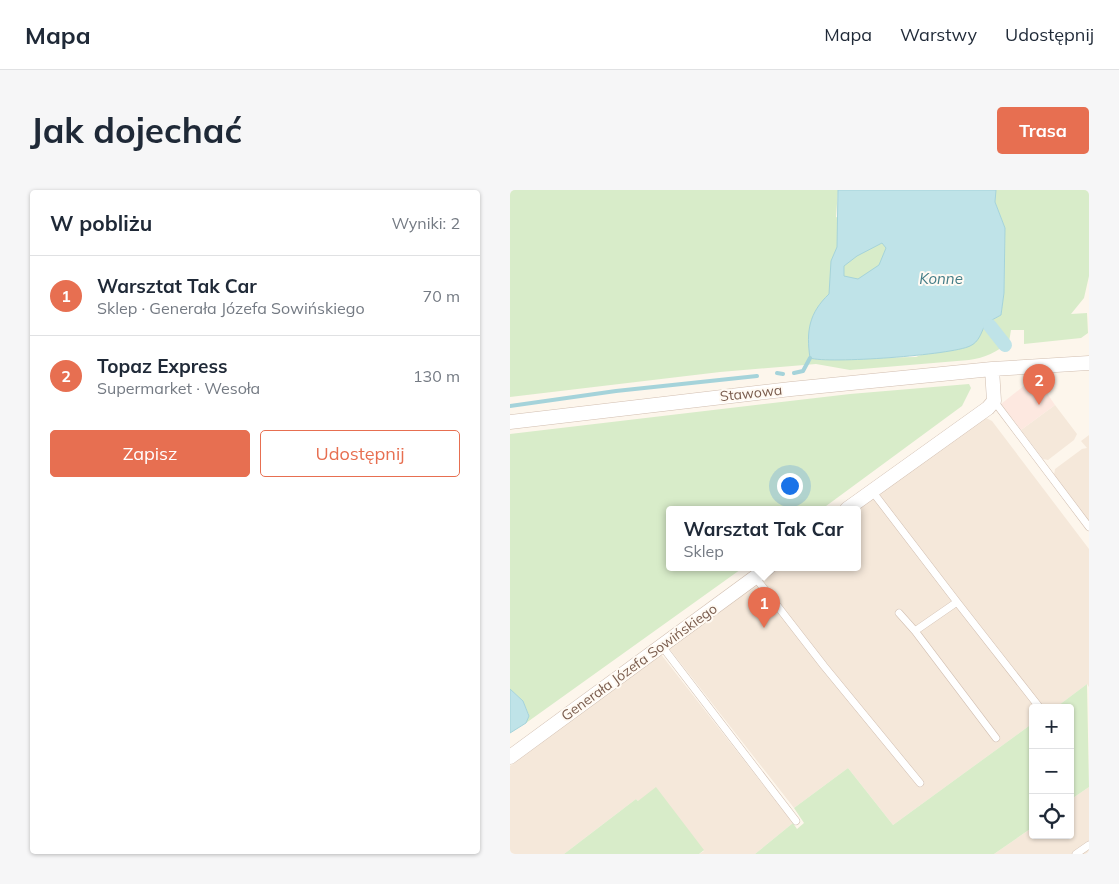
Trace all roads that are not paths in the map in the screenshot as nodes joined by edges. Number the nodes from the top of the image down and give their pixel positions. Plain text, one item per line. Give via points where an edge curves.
1 (1089, 363) edge
2 (992, 369) junction
3 (994, 401) junction
4 (510, 422) edge
5 (872, 490) junction
6 (851, 506) edge
7 (1089, 527) edge
8 (763, 571) edge
9 (755, 577) junction
10 (957, 602) junction
11 (899, 613) dead end
12 (915, 632) junction
13 (661, 645) junction
14 (1037, 704) edge
15 (996, 738) dead end
16 (510, 758) edge
17 (920, 783) dead end
18 (796, 821) dead end
19 (1089, 845) edge
20 (1076, 854) edge

1 - 2 street, Stawowa
2 - 3 street
2 - 4 street, Stawowa
3 - 5 street
3 - 7 lane
5 - 6 street
5 - 10 lane
8 - 9 street, Generała Józefa Sowińskiego
9 - 13 street, Generała Józefa Sowińskiego
9 - 17 lane
10 - 12 lane
10 - 14 lane
11 - 12 lane
12 - 15 lane
13 - 16 street, Generała Józefa Sowińskiego
13 - 18 lane
19 - 20 lane

